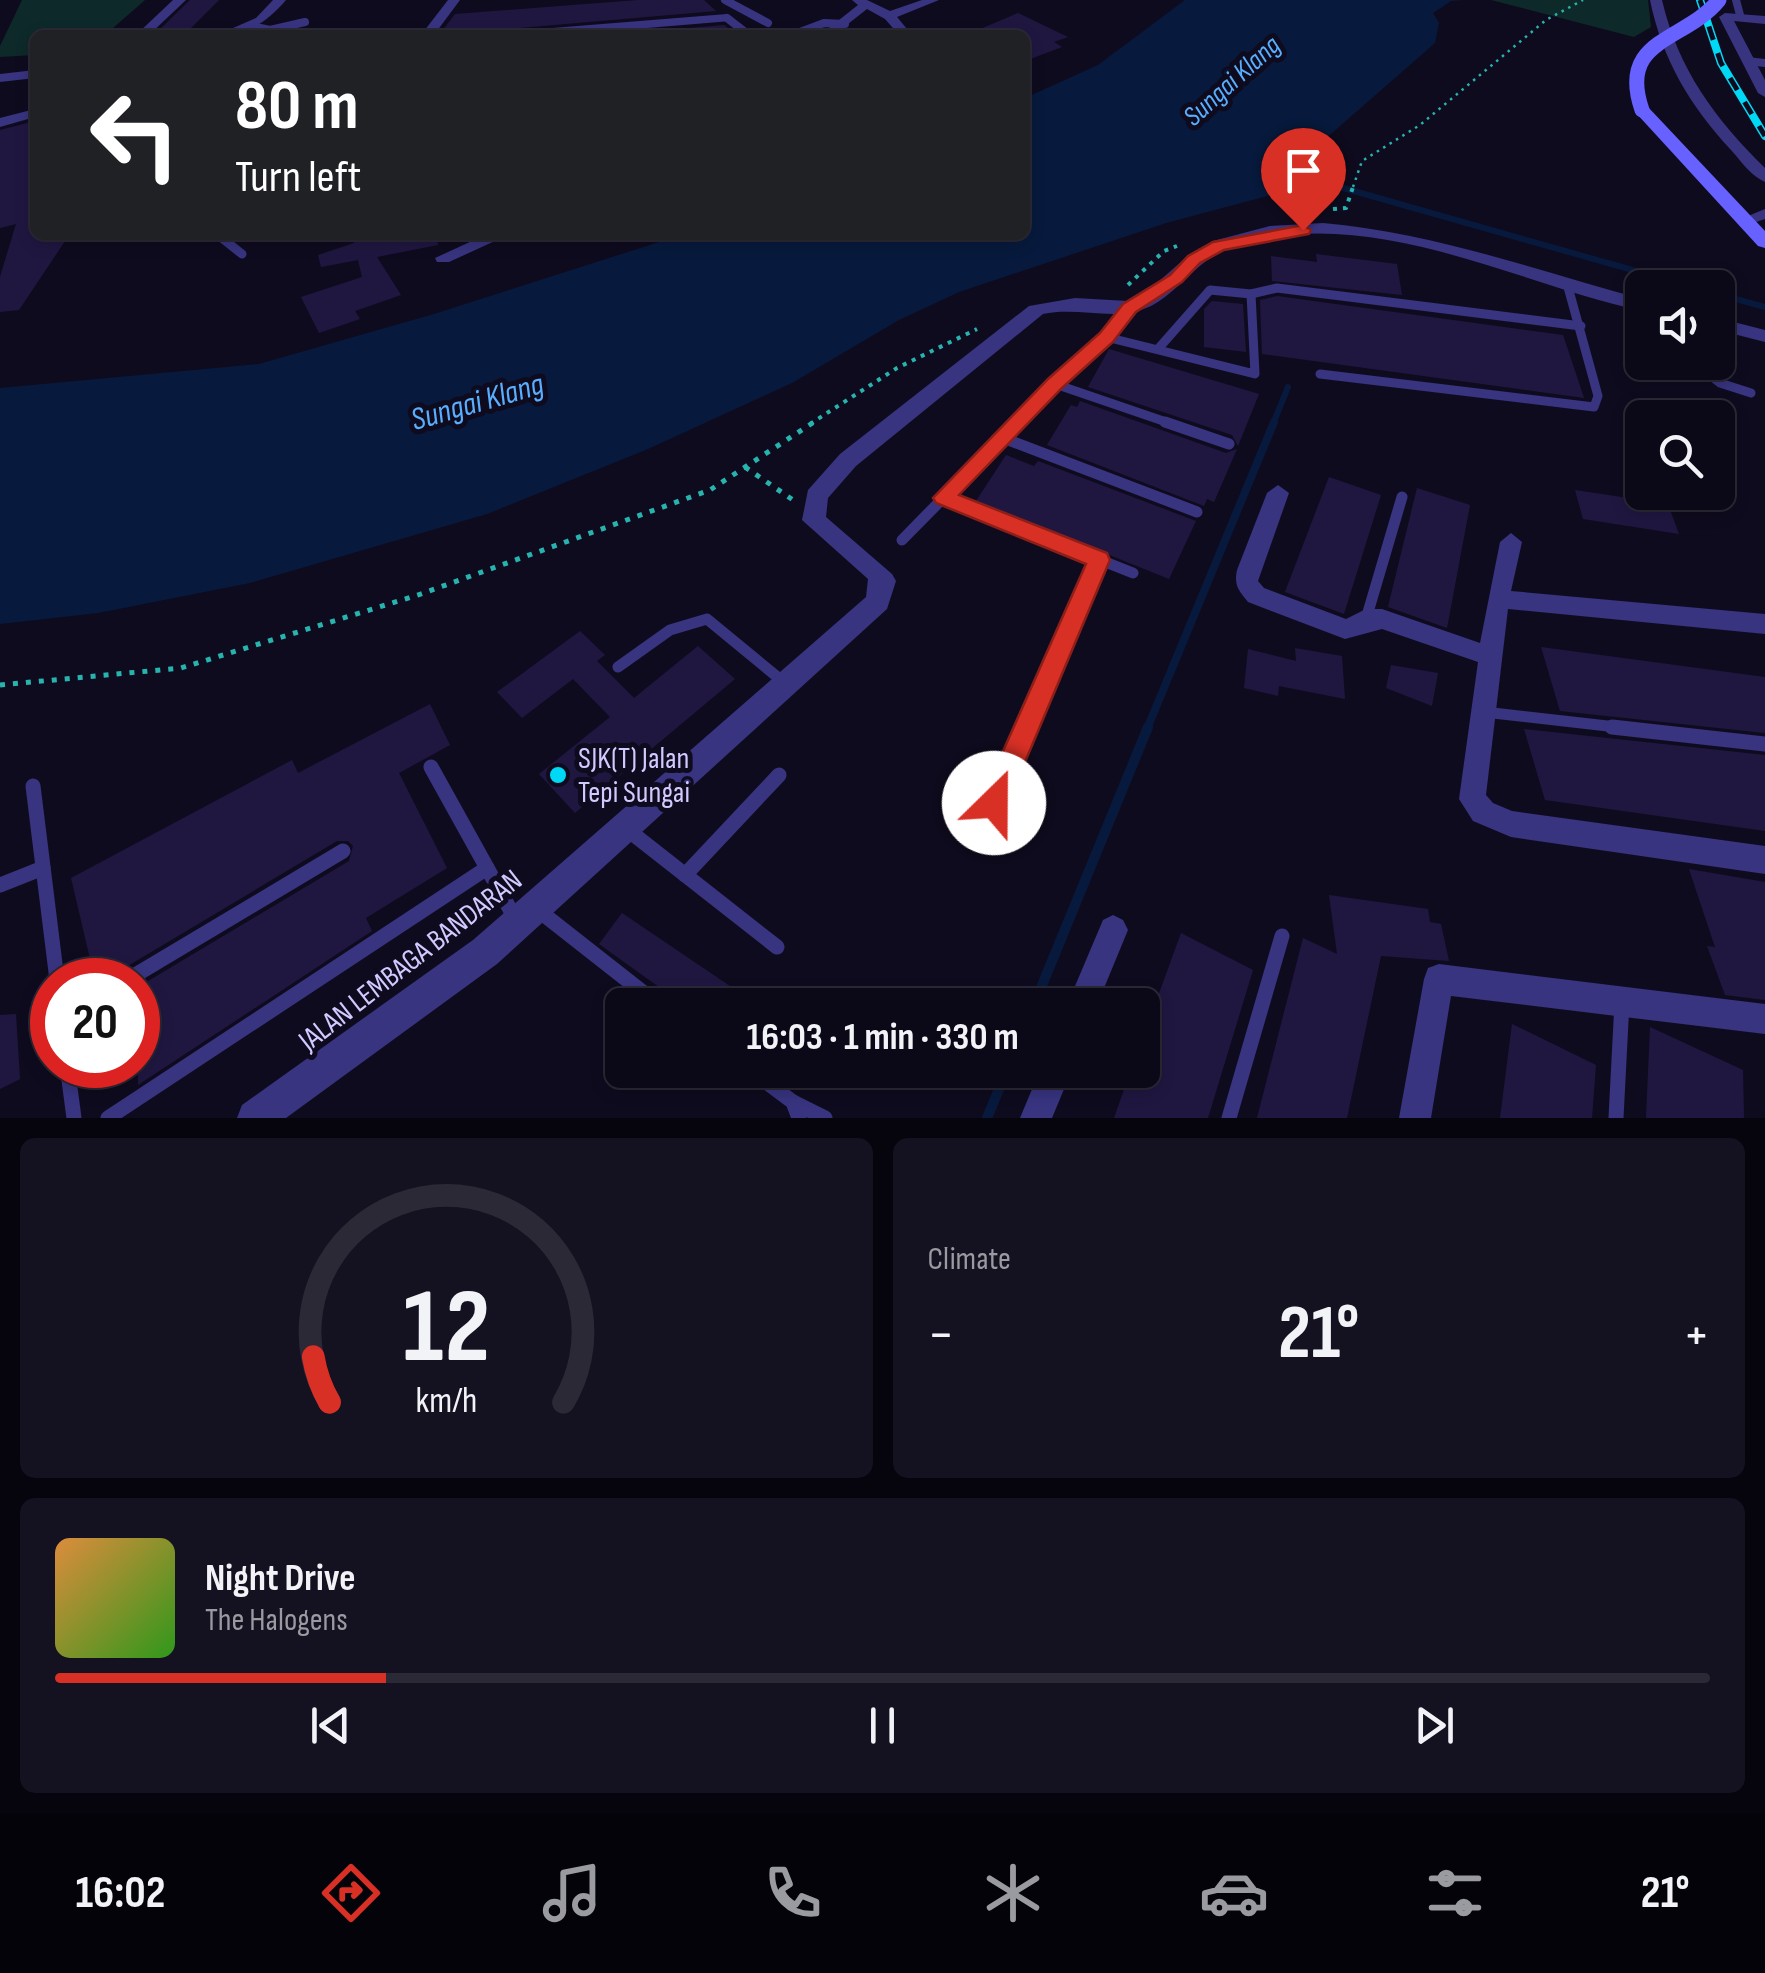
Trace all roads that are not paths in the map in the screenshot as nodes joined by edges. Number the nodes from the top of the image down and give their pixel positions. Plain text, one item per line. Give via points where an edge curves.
1 (180, 0) edge
2 (280, 0) edge
3 (725, 0) edge
4 (751, 0) edge
5 (933, 0) edge
6 (1656, 0) edge
7 (1719, 0) edge
8 (1736, 0) edge
9 (458, 1) edge
10 (862, 2) edge
11 (736, 6) junction
12 (889, 16) junction
13 (1740, 16) junction
14 (726, 18) joint
15 (1765, 20) edge
16 (304, 22) dead end
17 (768, 23) dead end
18 (844, 24) junction
19 (250, 26) junction
20 (668, 29) edge
21 (147, 30) edge
22 (238, 30) edge
23 (432, 30) edge
24 (742, 30) edge
25 (804, 30) edge
26 (834, 30) edge
27 (902, 30) edge
28 (1746, 60) junction
29 (1765, 63) edge
30 (30, 75) edge
31 (0, 78) edge
32 (1765, 93) edge
33 (30, 114) edge
34 (0, 123) edge
35 (1765, 177) edge
36 (1765, 214) edge
37 (1744, 221) junction
38 (224, 240) edge
39 (488, 240) edge
40 (1765, 242) edge
41 (242, 254) dead end
42 (444, 258) dead end
43 (1568, 287) junction
44 (1251, 294) junction
45 (1125, 300) junction
46 (1625, 301) edge
47 (1581, 326) junction
48 (1735, 328) edge
49 (1765, 336) edge
50 (1106, 338) junction
51 (1158, 349) junction
52 (1320, 374) dead end
53 (1716, 380) edge
54 (1055, 384) junction
55 (1751, 393) dead end
56 (1002, 438) junction
57 (1229, 444) dead end
58 (1278, 493) dead end
59 (1402, 497) dead end
60 (944, 498) junction
61 (1196, 512) dead end
62 (902, 540) dead end
63 (1512, 542) dead end
64 (1099, 560) junction
65 (1133, 573) dead end
66 (1498, 599) junction
67 (1366, 619) junction
68 (1765, 624) edge
69 (1491, 657) junction
70 (618, 666) dead end
71 (786, 684) junction
72 (1484, 712) junction
73 (1765, 744) edge
74 (431, 767) dead end
75 (779, 775) dead end
76 (34, 786) dead end
77 (994, 803) dead end
78 (624, 828) junction
79 (343, 851) dead end
80 (1765, 860) edge
81 (44, 868) junction
82 (487, 868) junction
83 (685, 875) junction
84 (0, 885) edge
85 (526, 915) junction
86 (1113, 930) dead end
87 (1282, 936) dead end
88 (777, 947) dead end
89 (54, 958) edge
90 (160, 960) edge
91 (634, 988) edge
92 (1089, 988) edge
93 (1622, 1002) junction
94 (1765, 1020) edge
95 (71, 1088) edge
96 (771, 1088) edge
97 (1048, 1088) edge
98 (291, 1107) edge
99 (796, 1110) edge
100 (74, 1118) edge
101 (108, 1118) edge
102 (255, 1118) edge
103 (825, 1118) edge
104 (1036, 1118) edge
105 (1229, 1118) edge
106 (1415, 1118) edge
107 (1616, 1118) edge

1 - 21 street
2 - 19 street
3 - 11 lane
4 - 11 lane
5 - 12 street
6 - 35 street via 1698,106
7 - 37 main road, bridge via 1639,60 1632,80 1642,110
8 - 13 lane
9 - 23 street
10 - 12 street
10 - 18 street
11 - 17 lane
12 - 27 street
13 - 15 street
13 - 28 street via 1724,17
14 - 20 street
14 - 24 lane
16 - 19 lane via 270,30
18 - 25 lane
18 - 26 street
19 - 22 street
28 - 29 lane
28 - 32 street
30 - 31 street
33 - 34 street
36 - 37 street
37 - 40 main road
38 - 41 lane
39 - 42 street
43 - 45 street via 1404,237 1303,230 1219,246
43 - 46 street
43 - 47 lane
44 - 47 lane via 1276,288
44 - 51 lane via 1210,290
44 - 51 lane via 1255,374
45 - 50 lane
45 - 71 street, JALAN LEMBAGA BANDARAN via 1036,310 848,460 816,496 814,520 877,572 882,590 878,602
47 - 52 lane via 1598,396 1594,408
48 - 49 street
50 - 51 lane
50 - 54 lane
53 - 55 lane
54 - 56 lane
54 - 57 lane
56 - 60 lane
56 - 61 lane
58 - 67 street via 1248,570 1251,591 1345,629
59 - 67 lane
60 - 62 lane
60 - 64 lane
63 - 66 street
64 - 65 lane
64 - 77 lane
66 - 68 street
66 - 69 street
67 - 69 street
69 - 72 street
70 - 71 lane via 657,635 707,619
71 - 78 street, JALAN LEMBAGA BANDARAN
72 - 73 lane
72 - 80 street via 1472,799 1483,812 1511,824
74 - 82 lane
75 - 83 lane
76 - 81 lane
78 - 83 lane
78 - 85 street, JALAN LEMBAGA BANDARAN
79 - 90 lane
81 - 84 lane
81 - 89 lane
82 - 85 lane
82 - 101 lane
83 - 88 lane
85 - 91 lane
85 - 98 street, JALAN LEMBAGA BANDARAN
86 - 92 street
87 - 105 lane
93 - 94 street
93 - 106 street via 1439,979
93 - 107 lane
95 - 100 lane
96 - 99 lane
97 - 104 street
98 - 102 street, JALAN LEMBAGA BANDARAN
99 - 103 lane

